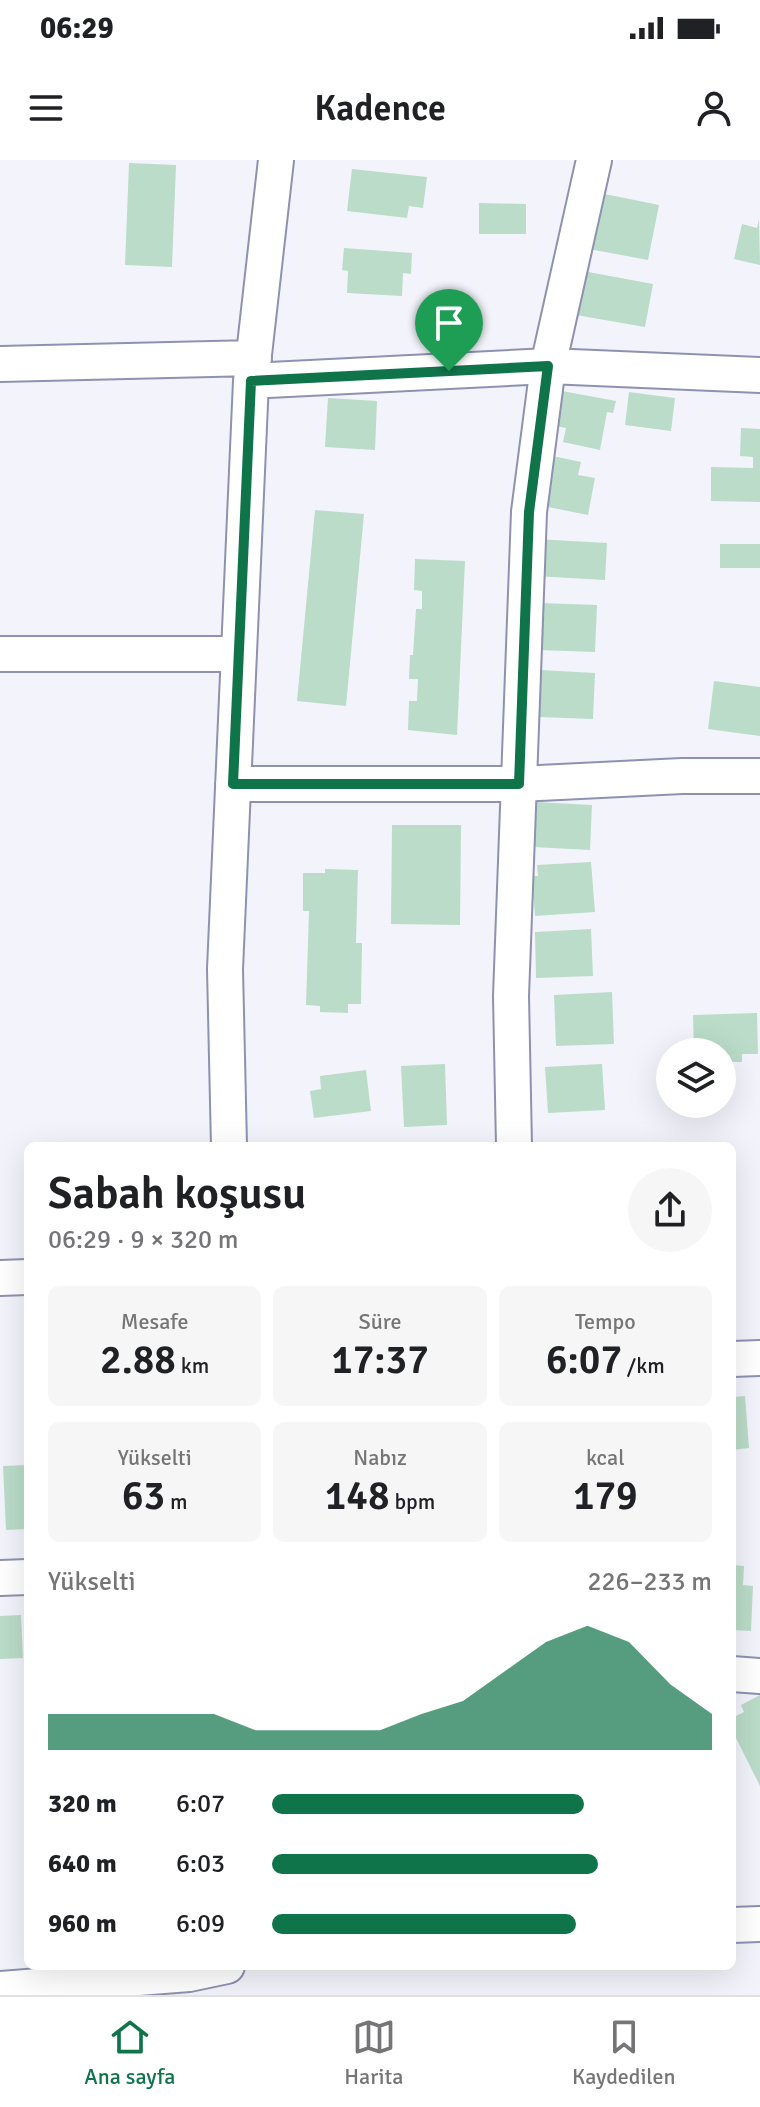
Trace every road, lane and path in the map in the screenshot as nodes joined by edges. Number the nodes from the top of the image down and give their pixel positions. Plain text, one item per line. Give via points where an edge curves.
1 (276, 160) edge
2 (594, 160) edge
3 (0, 364) edge
4 (548, 366) junction
5 (252, 369) junction
6 (760, 375) edge
7 (0, 654) edge
8 (239, 654) junction
9 (760, 776) edge
10 (233, 784) junction
11 (519, 784) junction
12 (229, 1142) edge
13 (514, 1142) edge
14 (24, 1277) edge
15 (0, 1278) edge
16 (760, 1358) edge
17 (736, 1359) edge
18 (24, 1577) edge
19 (0, 1578) edge
20 (736, 1674) edge
21 (760, 1676) edge
22 (760, 1924) edge
23 (736, 1925) edge
24 (208, 1970) edge
25 (0, 1989) edge

1 - 5 street
2 - 4 street
3 - 5 street
4 - 5 street
4 - 6 street
4 - 11 street via 529,512
5 - 8 street
7 - 8 street
8 - 10 street
9 - 11 street
10 - 11 street
10 - 12 street via 225,969
11 - 13 street via 511,996
14 - 15 street
16 - 17 street
18 - 19 street
20 - 21 street
22 - 23 street
24 - 25 street

